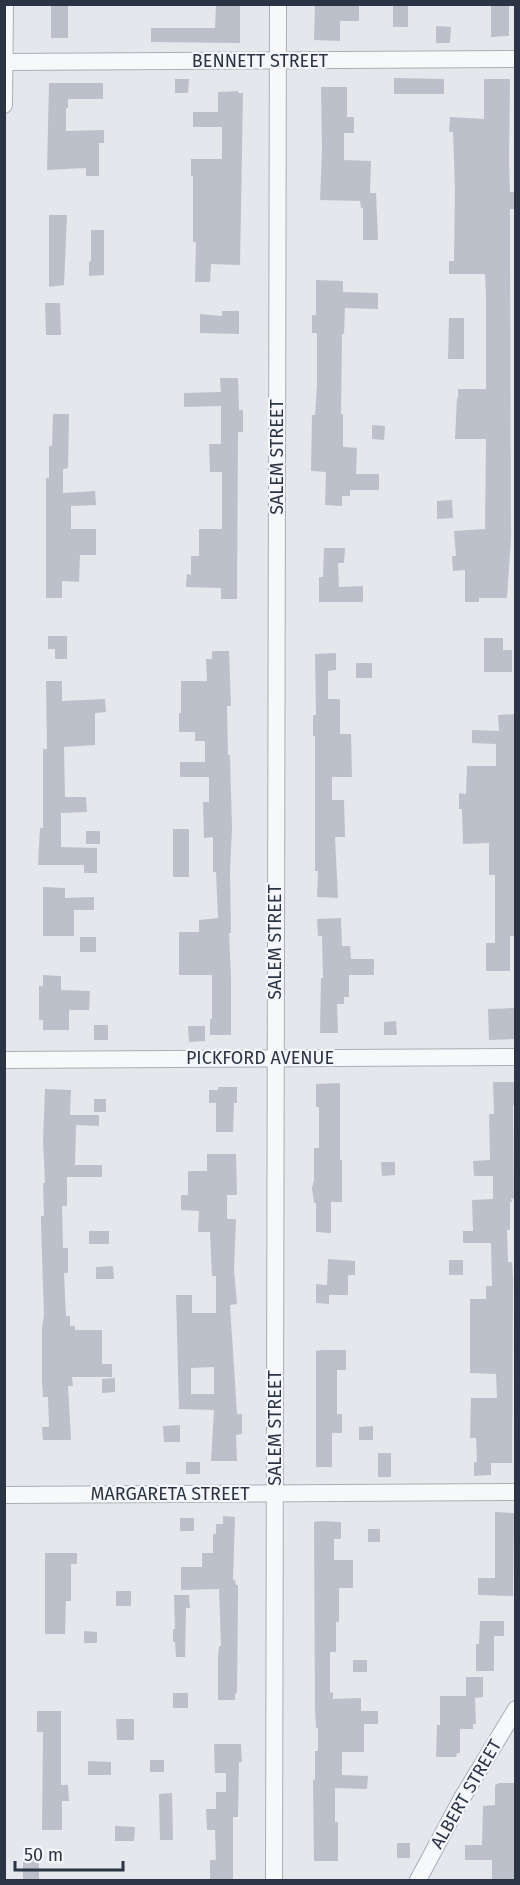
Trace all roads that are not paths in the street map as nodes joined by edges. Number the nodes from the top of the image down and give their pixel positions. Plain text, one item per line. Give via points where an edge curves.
1 (5, 4) edge
2 (278, 4) edge
3 (516, 59) edge
4 (5, 62) edge
5 (278, 62) junction
6 (4, 105) edge
7 (516, 1057) edge
8 (275, 1058) junction
9 (4, 1060) edge
10 (516, 1492) edge
11 (274, 1493) junction
12 (4, 1495) edge
13 (516, 1709) edge
14 (274, 1881) edge
15 (418, 1881) edge

1 - 4 street
2 - 5 street, SALEM STREET
3 - 5 street, BENNETT STREET
4 - 5 street, BENNETT STREET
4 - 6 street
5 - 8 street, SALEM STREET
7 - 8 street, PICKFORD AVENUE
8 - 9 street, PICKFORD AVENUE
8 - 11 street, SALEM STREET
10 - 11 street, MARGARETA STREET
11 - 12 street, MARGARETA STREET
11 - 14 street, SALEM STREET
13 - 15 street, ALBERT STREET

